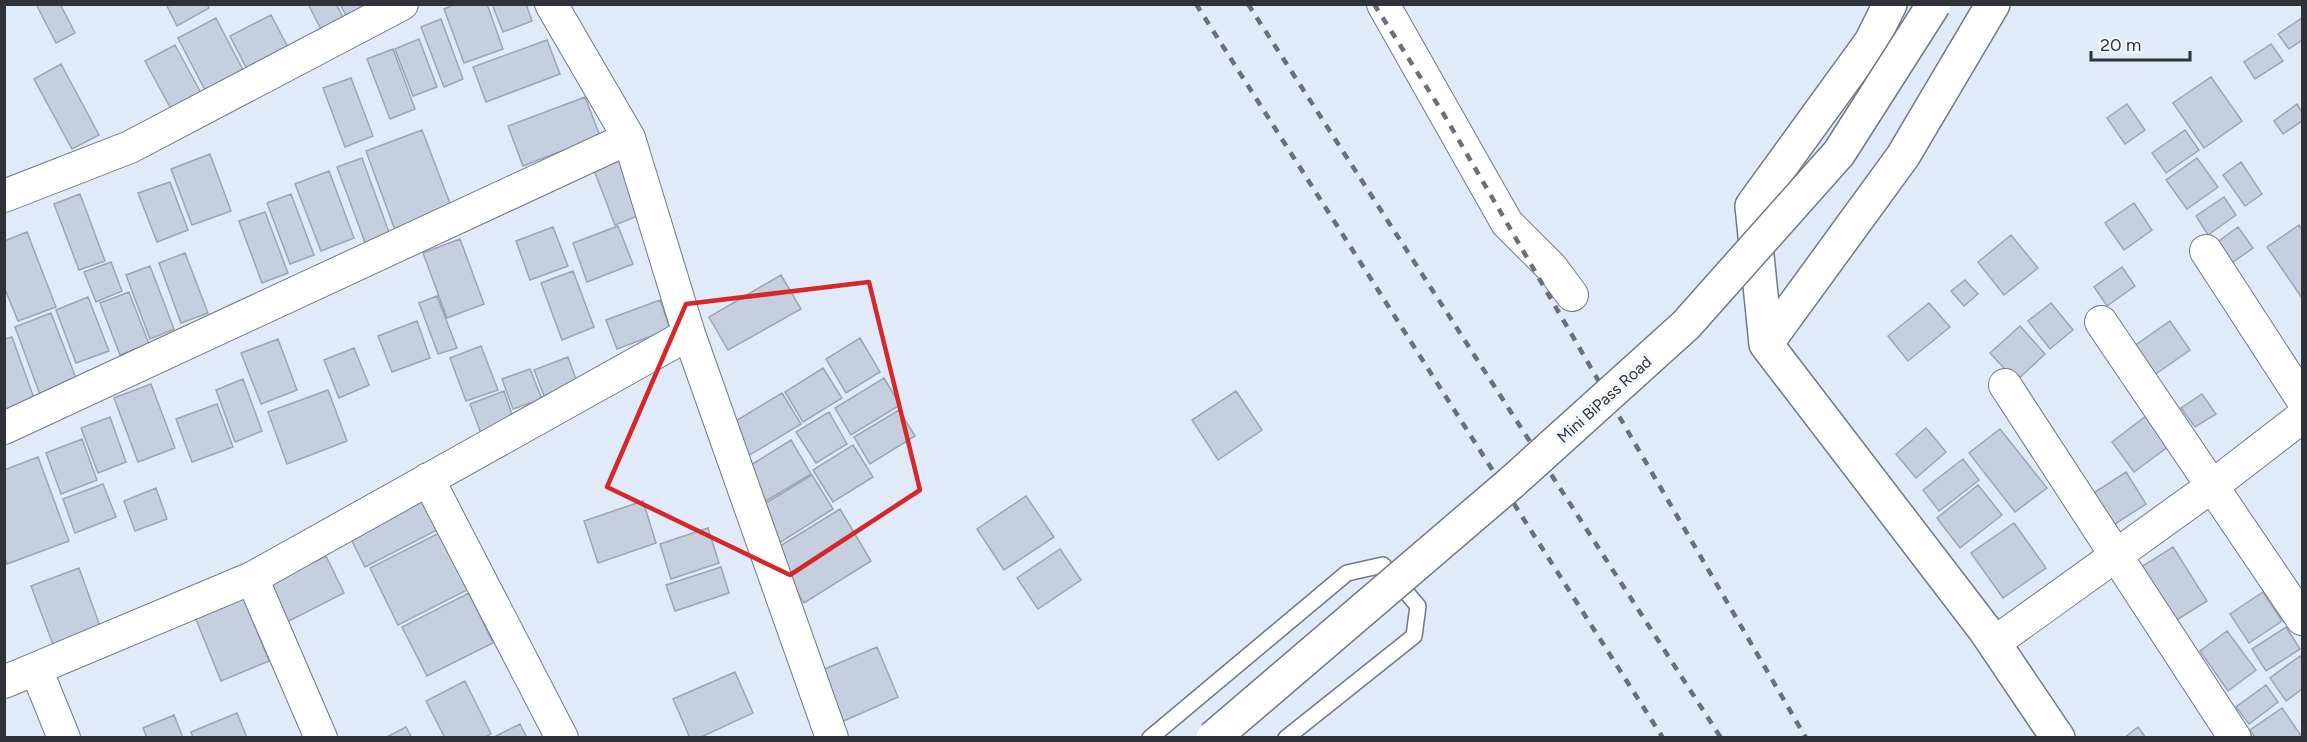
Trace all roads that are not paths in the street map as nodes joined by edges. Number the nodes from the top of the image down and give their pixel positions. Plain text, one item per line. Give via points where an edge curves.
1 (402, 4) edge
2 (551, 4) edge
3 (1383, 4) edge
4 (1890, 4) edge
5 (1934, 4) edge
6 (1993, 4) edge
7 (629, 138) junction
8 (4, 196) edge
9 (2206, 251) dead end
10 (1572, 295) dead end
11 (2101, 322) dead end
12 (689, 334) junction
13 (1766, 344) junction
14 (2006, 385) dead end
15 (2302, 399) edge
16 (2302, 417) edge
17 (4, 428) edge
18 (429, 479) junction
19 (2211, 487) junction
20 (2117, 556) junction
21 (252, 578) junction
22 (2302, 619) edge
23 (1994, 643) junction
24 (36, 669) junction
25 (4, 682) edge
26 (64, 738) edge
27 (321, 738) edge
28 (562, 738) edge
29 (832, 738) edge
30 (1150, 738) edge
31 (1213, 738) edge
32 (1286, 738) edge
33 (2058, 738) edge
34 (2235, 738) edge

1 - 8 street via 130,147
2 - 7 street
3 - 10 street via 1507,223 1552,267
4 - 13 street via 1870,42 1752,206
5 - 31 street, Mini BiPass Road, bridge via 1839,153 1686,325 1511,483
6 - 13 street via 1903,156
7 - 12 street
7 - 17 street
9 - 15 street
11 - 19 street
12 - 18 street
12 - 29 street
13 - 23 street
14 - 20 street
16 - 19 street
18 - 21 street
18 - 28 street
19 - 20 street
19 - 22 street
20 - 23 street
20 - 34 street
21 - 24 street
21 - 27 street
23 - 33 street
24 - 25 street
24 - 26 street
30 - 32 lane via 1347,573 1383,565 1418,606 1414,636

